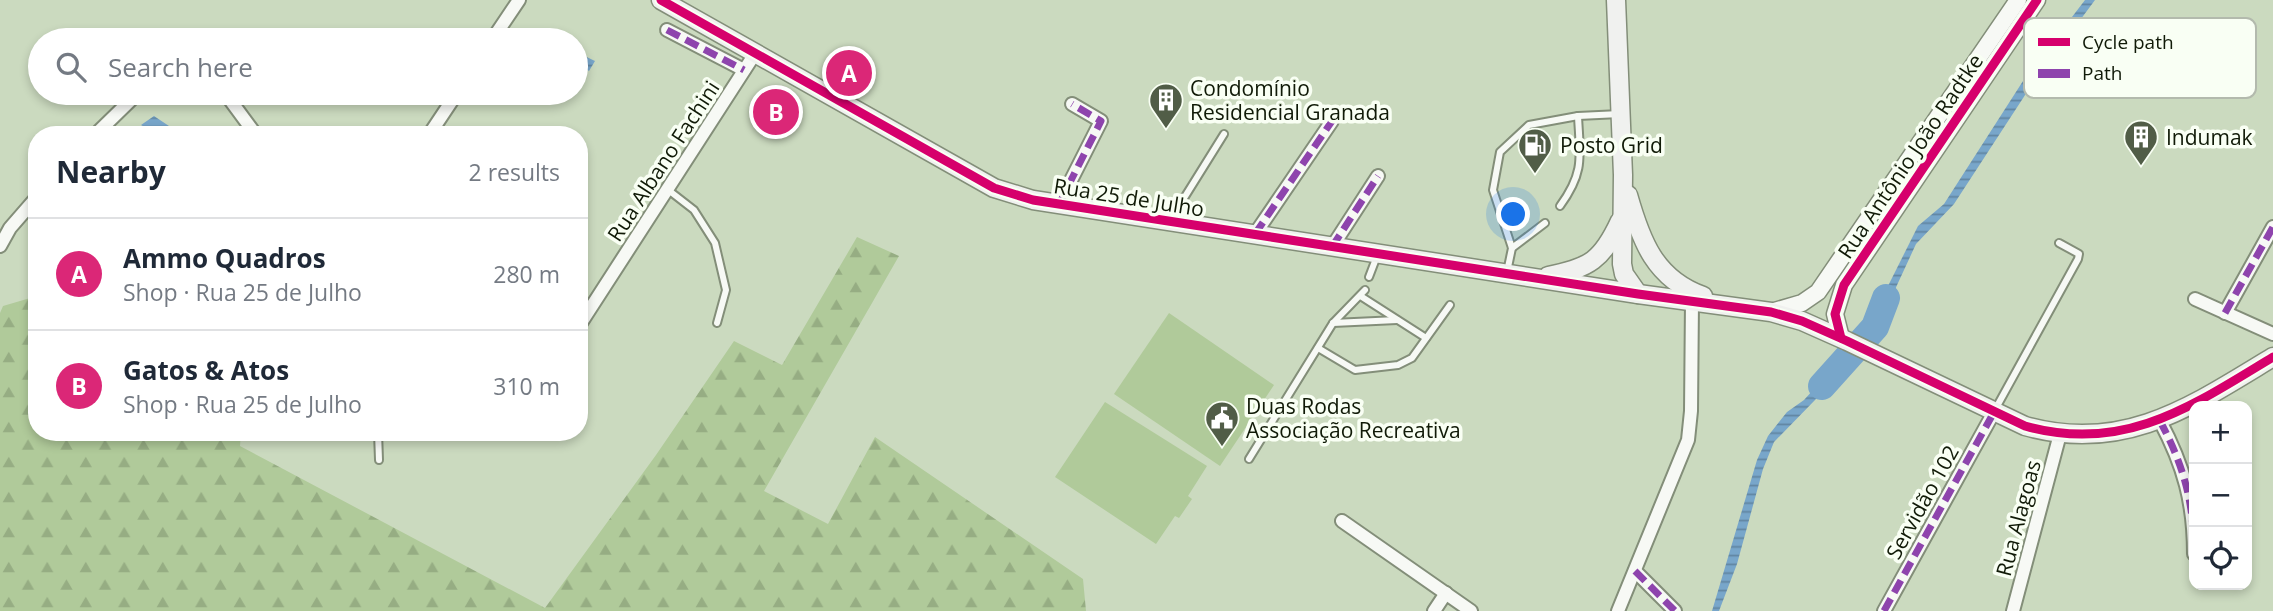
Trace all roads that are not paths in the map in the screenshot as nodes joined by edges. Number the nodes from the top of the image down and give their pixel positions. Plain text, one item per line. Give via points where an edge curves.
1 (519, 0) edge
2 (661, 0) edge
3 (1616, 0) edge
4 (2018, 0) edge
5 (2037, 0) edge
6 (2025, 18) edge
7 (2024, 19) edge
8 (500, 28) edge
9 (667, 30) dead end
10 (756, 52) junction
11 (744, 70) junction
12 (1073, 104) dead end
13 (126, 105) edge
14 (234, 105) edge
15 (449, 105) edge
16 (1620, 114) junction
17 (1577, 117) junction
18 (1332, 121) dead end
19 (104, 126) edge
20 (249, 126) edge
21 (435, 126) edge
22 (1224, 134) dead end
23 (1623, 175) junction
24 (1378, 176) dead end
25 (667, 189) junction
26 (1059, 204) junction
27 (1560, 206) dead end
28 (28, 207) edge
29 (1622, 218) junction
30 (1170, 221) junction
31 (1545, 223) dead end
32 (2273, 227) edge
33 (1255, 234) junction
34 (2059, 243) dead end
35 (0, 246) edge
36 (1332, 247) junction
37 (1511, 248) junction
38 (1377, 254) junction
39 (1506, 274) junction
40 (1369, 277) dead end
41 (1536, 278) junction
42 (1638, 294) junction
43 (2195, 299) dead end
44 (1692, 301) junction
45 (1450, 305) dead end
46 (1727, 305) junction
47 (588, 312) edge
48 (1771, 312) junction
49 (2225, 313) junction
50 (1397, 320) junction
51 (717, 323) dead end
52 (1334, 323) junction
53 (2273, 334) edge
54 (1426, 338) junction
55 (1850, 342) junction
56 (1318, 348) junction
57 (2273, 357) edge
58 (1994, 412) junction
59 (2160, 421) junction
60 (2060, 434) junction
61 (378, 441) edge
62 (1248, 459) dead end
63 (379, 460) dead end
64 (1342, 521) dead end
65 (2194, 527) edge
66 (1635, 570) junction
67 (1446, 593) junction
68 (1434, 611) edge
69 (1471, 611) edge
70 (1618, 611) edge
71 (1675, 611) edge
72 (1884, 611) edge
73 (2013, 611) edge

1 - 8 street
2 - 10 main road, Rua 25 de Julho
3 - 16 main road
4 - 48 street, Rua Antônio João Radtke via 1818,292 1802,303
5 - 6 street, Rua Antônio João Radtke
7 - 55 street, Rua Antônio João Radtke via 1844,285 1835,314
9 - 11 street
10 - 11 street, Rua Albano Fachini
10 - 26 main road, Rua 25 de Julho via 994,188
11 - 25 street, Rua Albano Fachini
12 - 26 street via 1101,121
13 - 19 street
14 - 20 street
15 - 21 street
16 - 17 lane
16 - 23 main road
17 - 27 lane via 1581,169
17 - 37 lane via 1529,125 1500,152 1493,190
18 - 33 street
22 - 30 lane
23 - 29 main road
23 - 46 main road via 1637,228 1657,265 1680,286
24 - 36 street
25 - 47 street, Rua Albano Fachini
25 - 51 lane via 694,210 715,243 726,290
26 - 30 main road, Rua 25 de Julho
28 - 35 street
29 - 41 main road via 1607,248 1593,262
29 - 42 main road via 1624,274
30 - 33 main road, Rua 25 de Julho
31 - 37 lane
32 - 49 street
33 - 36 main road, Rua 25 de Julho
34 - 58 lane via 2073,249 2078,259
36 - 38 main road, Rua 25 de Julho
37 - 39 lane
38 - 39 main road, Rua 25 de Julho
38 - 40 lane
39 - 41 main road, Rua 25 de Julho
41 - 42 main road, Rua 25 de Julho
42 - 44 main road, Rua 25 de Julho
43 - 49 street
44 - 46 main road, Rua 25 de Julho
44 - 66 street via 1688,440
45 - 54 lane
46 - 48 main road
48 - 55 main road
49 - 53 street
50 - 52 lane
50 - 52 lane via 1363,293
50 - 54 lane
52 - 56 lane
54 - 56 lane via 1406,363 1362,371
55 - 58 main road
56 - 62 lane
57 - 59 main road
58 - 60 main road
58 - 72 street, Servidão 102
59 - 60 main road via 2109,433
59 - 65 street via 2180,459
60 - 73 street, Rua Alagoas
61 - 63 lane
64 - 67 street
66 - 70 street
66 - 71 street
67 - 68 street
67 - 69 street

